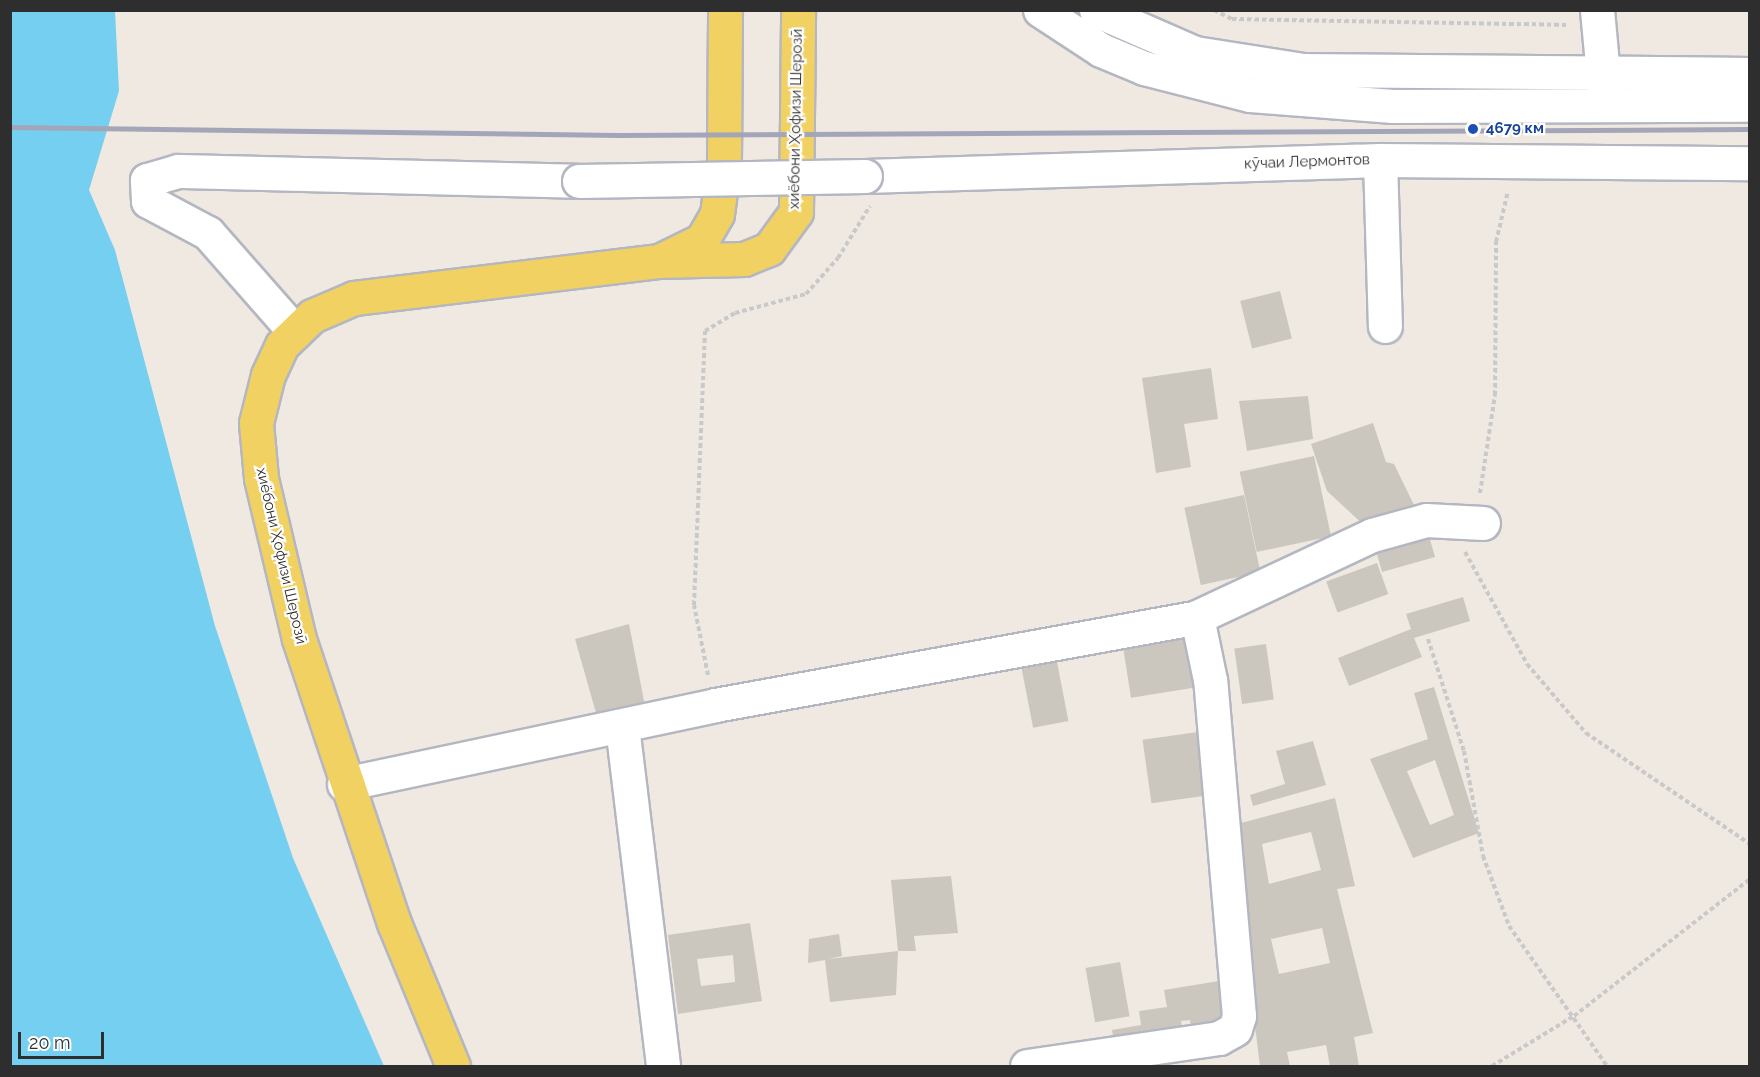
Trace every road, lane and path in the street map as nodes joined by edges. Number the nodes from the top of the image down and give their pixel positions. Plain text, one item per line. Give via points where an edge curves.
1 (725, 10) edge
2 (798, 10) edge
3 (1040, 10) edge
4 (1096, 10) edge
5 (1215, 10) edge
6 (1598, 18) edge
7 (1604, 74) junction
8 (1749, 74) edge
9 (1749, 105) edge
10 (1605, 107) junction
11 (1516, 159) junction
12 (1380, 160) junction
13 (1749, 163) edge
14 (899, 174) junction
15 (658, 261) junction
16 (1385, 326) dead end
17 (295, 332) junction
18 (1483, 523) junction
19 (1197, 617) junction
20 (1428, 639) dead end
21 (715, 705) junction
22 (622, 726) junction
23 (344, 784) junction
24 (1749, 844) edge
25 (1749, 879) edge
26 (1574, 1016) junction
27 (453, 1066) edge
28 (663, 1066) edge
29 (1027, 1066) edge
30 (1492, 1066) edge
31 (1607, 1066) edge

1 - 15 main road, хиёбони Ҳофизи Шерозӣ via 724,161 717,214 702,240
2 - 15 main road, хиёбони Ҳофизи Шерозӣ via 794,222 769,249 744,259
3 - 10 street via 1121,59 1224,92 1356,105
4 - 7 street via 1172,46 1278,68
5 - 6 path via 1232,19
6 - 7 street
7 - 8 street
7 - 10 street
9 - 10 street
11 - 12 street, кӯчаи Лермонтов
11 - 13 street, кӯчаи Лермонтов
11 - 18 path via 1496,242 1496,384 1480,494
12 - 14 street, кӯчаи Лермонтов
12 - 16 street
14 - 17 street, кӯчаи Лермонтов, bridge via 579,181 178,171 147,180 147,201 208,233
14 - 21 path via 806,294 735,313 705,332 694,605
15 - 17 main road, хиёбони Ҳофизи Шерозӣ via 354,298 312,316
17 - 23 main road, хиёбони Ҳофизи Шерозӣ via 268,375 256,423 261,478 298,639
18 - 19 street via 1426,520 1380,532
18 - 24 path via 1463,556 1527,664 1586,733
19 - 21 street
19 - 29 street via 1209,680 1239,1016 1235,1029 1219,1038
20 - 26 path via 1464,751 1484,856 1509,926
21 - 22 street
22 - 23 street
22 - 28 street
23 - 27 main road, хиёбони Ҳофизи Шерозӣ
25 - 26 path
26 - 30 path
26 - 31 path

